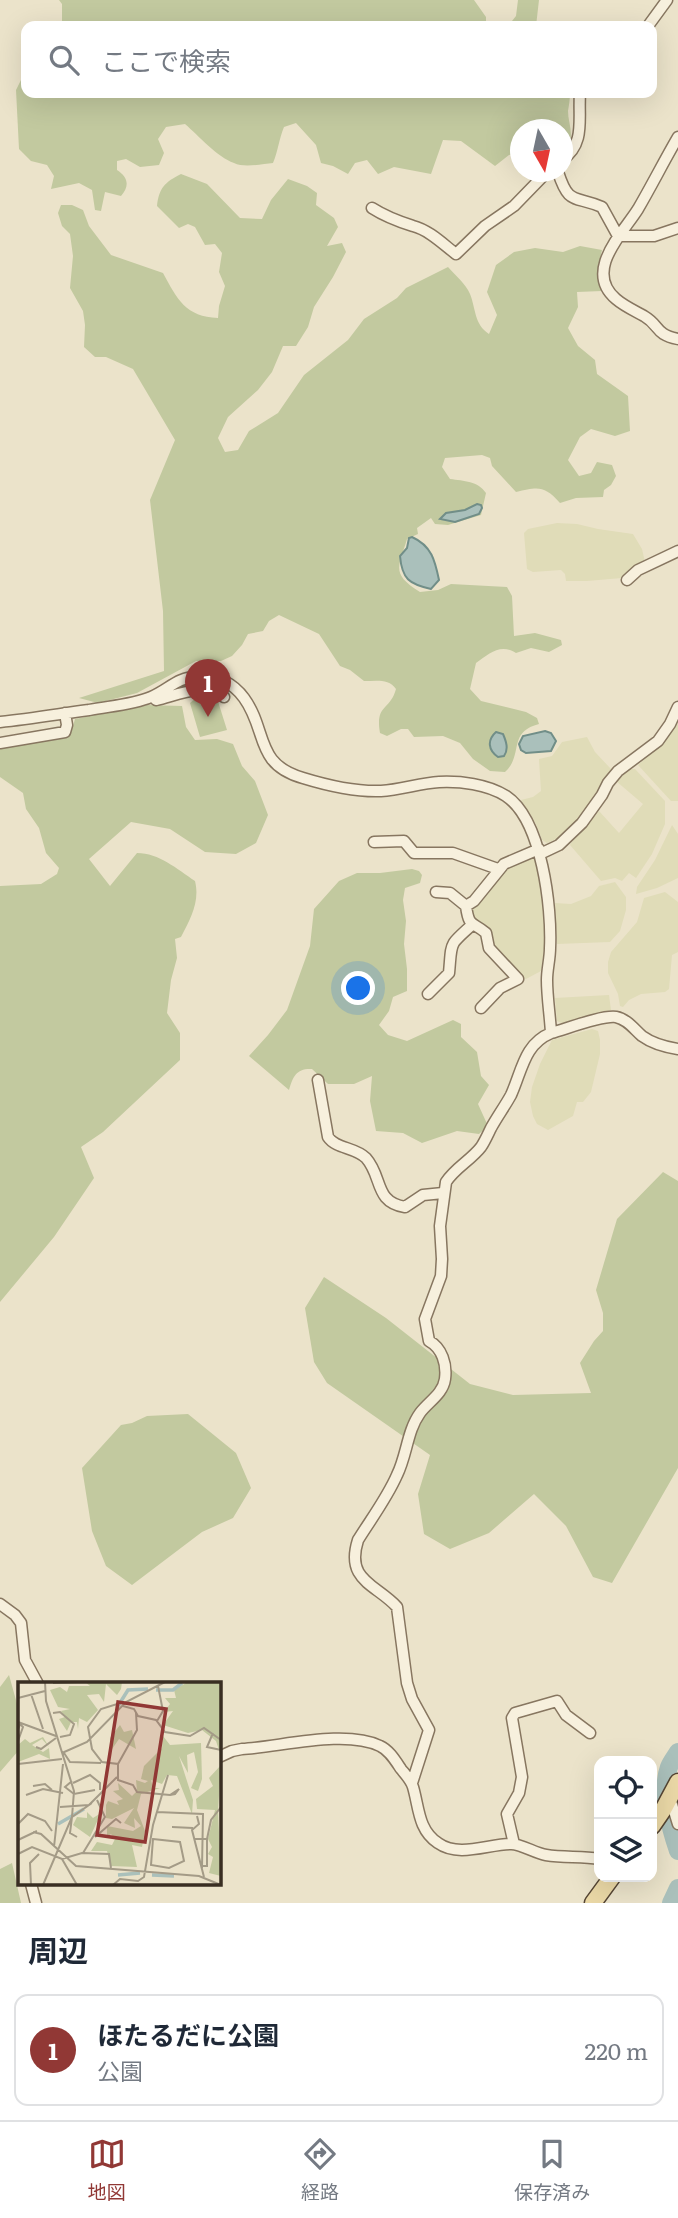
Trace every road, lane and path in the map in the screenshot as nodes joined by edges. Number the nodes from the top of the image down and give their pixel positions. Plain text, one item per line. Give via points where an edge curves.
1 (667, 0) edge
2 (652, 21) edge
3 (580, 98) edge
4 (678, 137) edge
5 (573, 151) edge
6 (537, 182) edge
7 (562, 182) edge
8 (372, 208) dead end
9 (678, 228) edge
10 (618, 236) junction
11 (678, 340) edge
12 (678, 551) edge
13 (627, 580) dead end
14 (152, 697) junction
15 (224, 697) dead end
16 (678, 707) edge
17 (65, 713) junction
18 (0, 722) edge
19 (0, 743) edge
20 (374, 842) dead end
21 (539, 851) junction
22 (498, 869) junction
23 (436, 892) dead end
24 (466, 906) junction
25 (472, 925) junction
26 (428, 994) dead end
27 (481, 1008) dead end
28 (551, 1033) junction
29 (678, 1049) edge
30 (318, 1080) dead end
31 (443, 1193) junction
32 (0, 1604) edge
33 (37, 1682) edge
34 (590, 1733) dead end
35 (220, 1757) edge
36 (678, 1782) edge
37 (412, 1783) junction
38 (670, 1797) junction
39 (656, 1819) edge
40 (678, 1825) edge
41 (514, 1844) junction
42 (594, 1859) edge
43 (608, 1882) edge
44 (31, 1885) edge
45 (36, 1903) edge
46 (593, 1903) edge

1 - 2 street
3 - 5 street via 578,142
4 - 10 street
6 - 8 street via 456,254 426,232 388,219
7 - 10 street via 573,199 602,207
9 - 10 street via 654,236
10 - 11 street via 605,258 609,292 650,320 664,336
12 - 13 street
14 - 15 street via 156,700 195,690
14 - 17 street
14 - 21 street via 179,679 220,678 244,698 269,757 285,771 361,791 439,782 494,790 515,803
16 - 21 street via 658,741 618,771 582,823 559,845
17 - 18 street
17 - 19 street via 65,732
20 - 22 street via 404,841 414,853 453,853
21 - 22 street via 514,858
21 - 28 street via 551,946 547,980
22 - 24 street
23 - 24 street via 450,894
24 - 25 street
25 - 26 street via 453,942 449,973
25 - 27 street via 486,933 489,948 518,979
28 - 29 street via 614,1016 653,1042
28 - 31 street via 532,1046 482,1146 450,1176
30 - 31 street via 328,1137 366,1159 386,1200 405,1207 422,1195
31 - 37 street via 441,1276 425,1319 429,1341 442,1354 443,1385 419,1413 398,1474 355,1550 357,1571 364,1582 397,1606 407,1684 429,1730
32 - 33 street via 21,1623 25,1660
34 - 41 street via 566,1715 557,1701 515,1713 512,1718 522,1777 507,1814
35 - 37 street via 242,1749 345,1739 386,1750
36 - 38 main road
37 - 41 street via 420,1820 439,1844 454,1849
38 - 39 main road
38 - 40 street
41 - 42 street via 532,1853
43 - 46 main road
44 - 45 street

